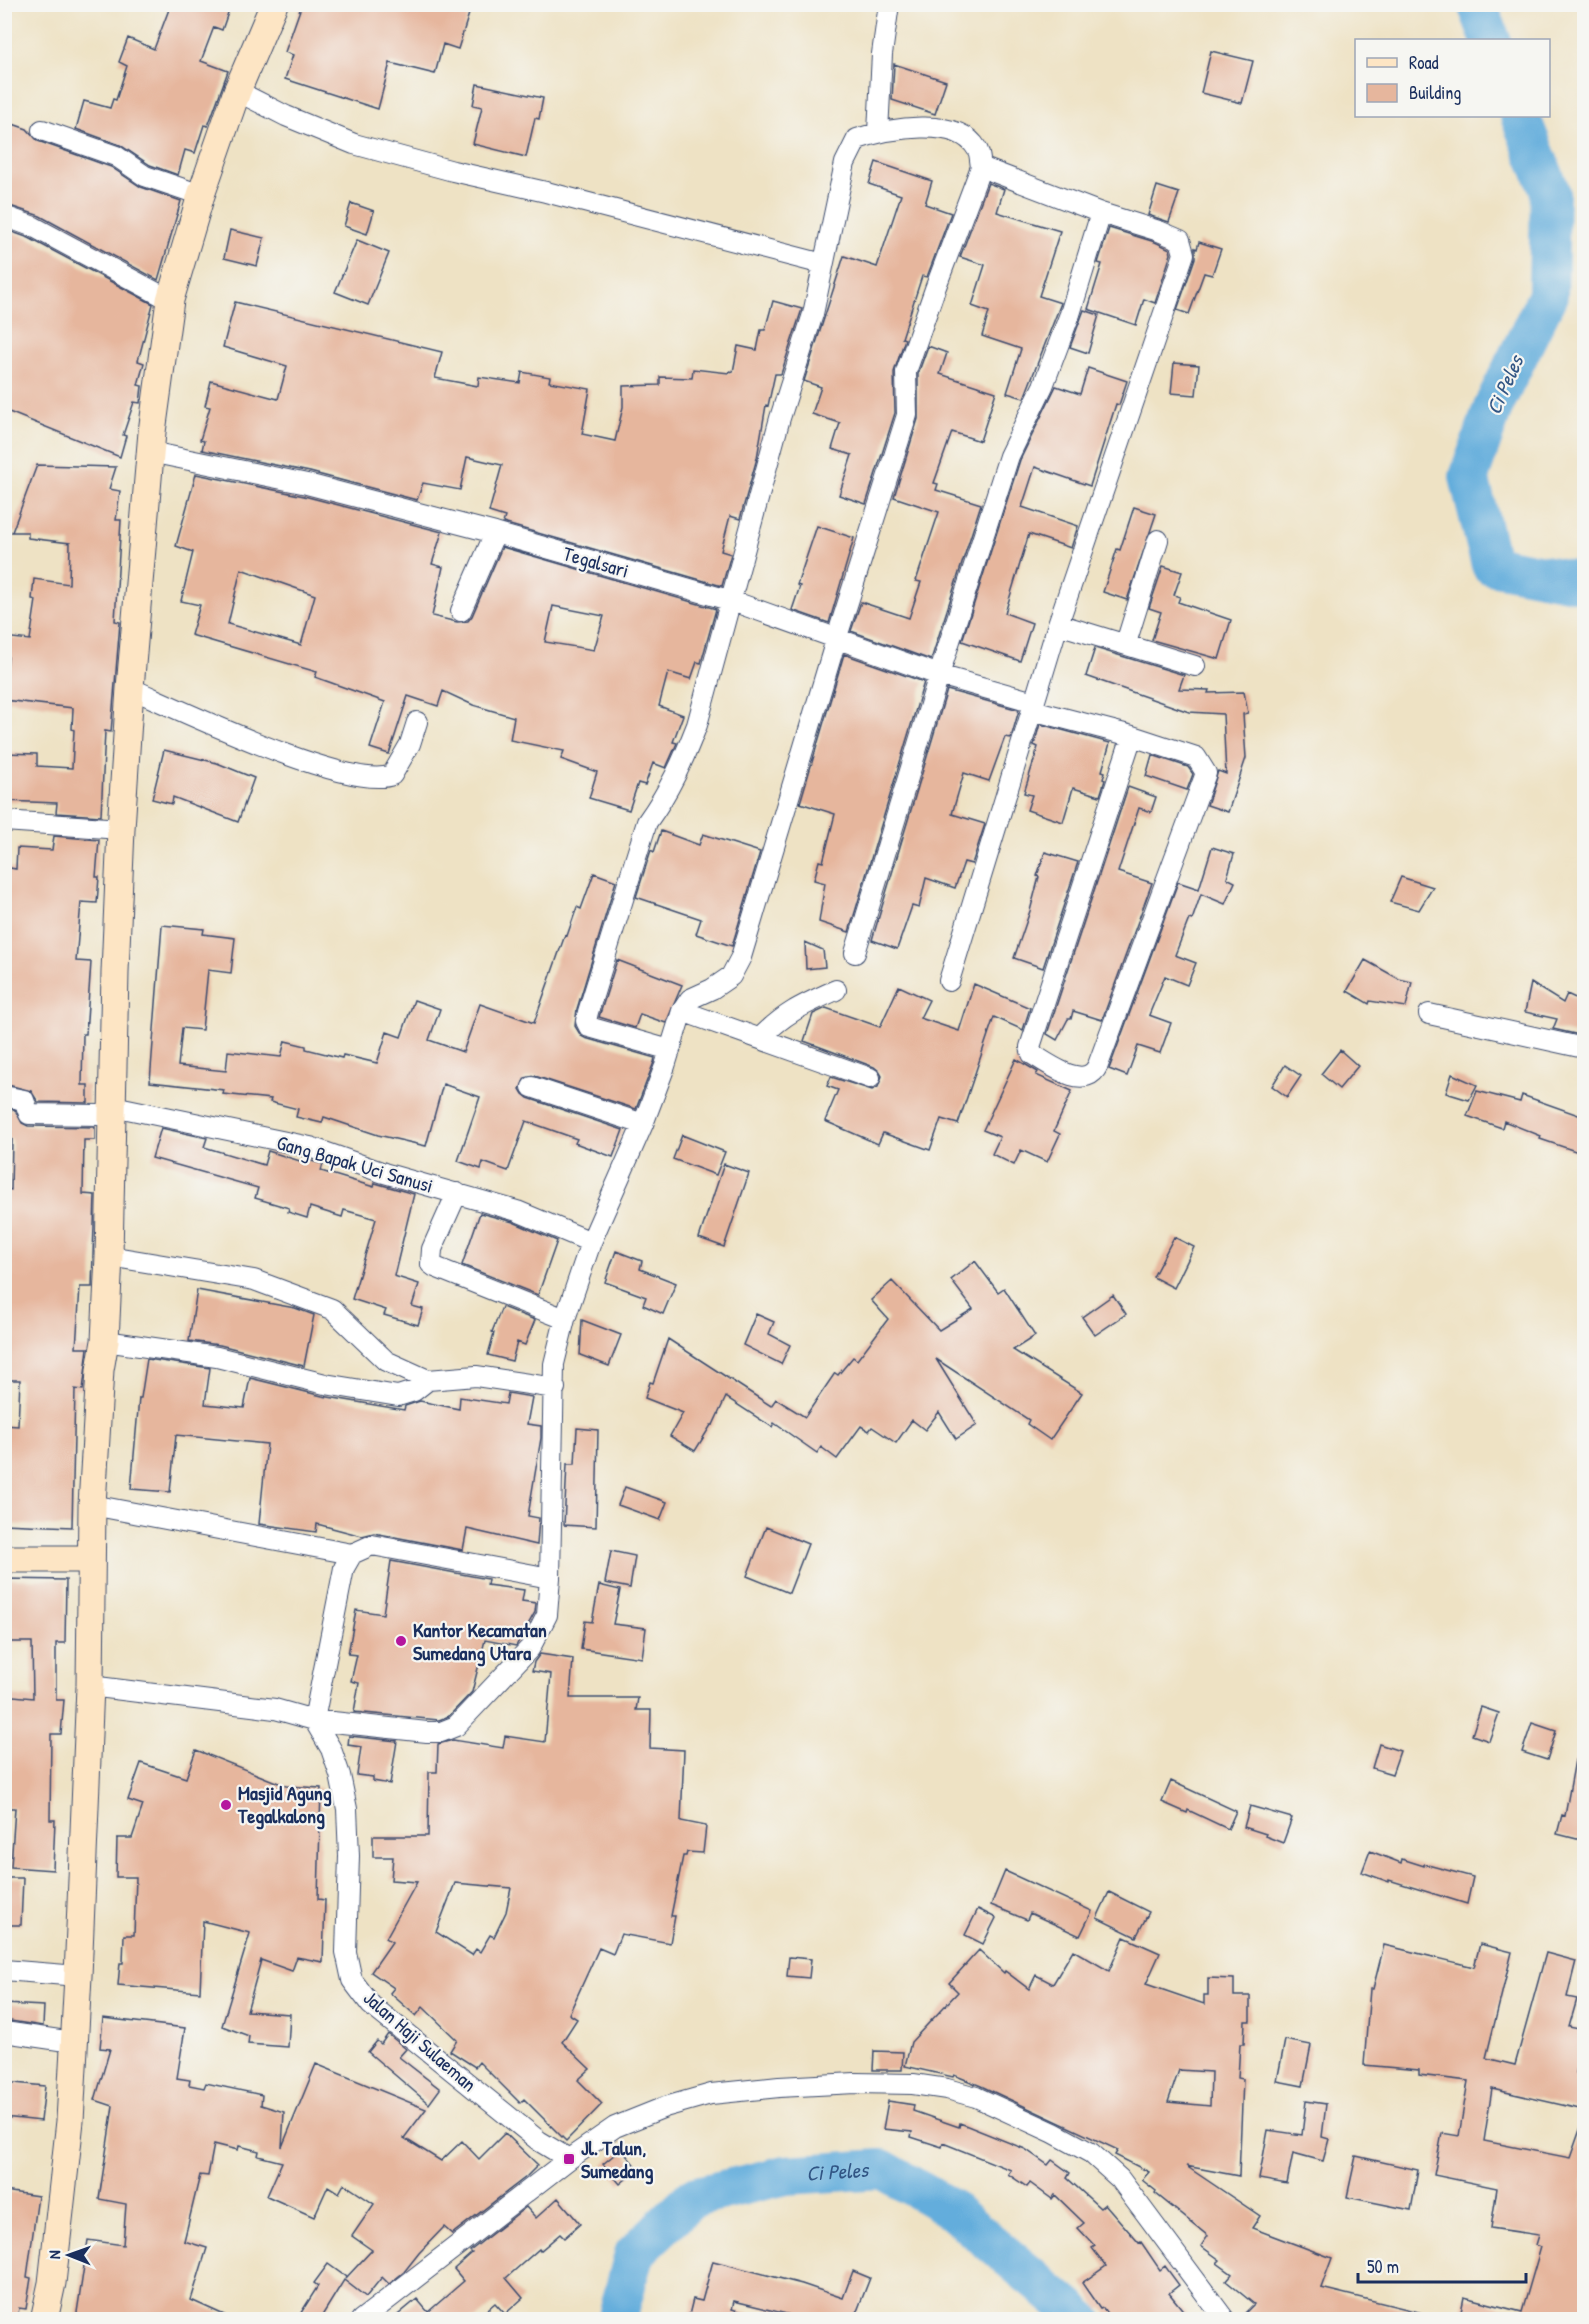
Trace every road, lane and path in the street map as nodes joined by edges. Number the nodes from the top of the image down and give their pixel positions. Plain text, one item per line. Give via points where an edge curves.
1 (274, 4) edge
2 (889, 4) edge
3 (237, 91) junction
4 (42, 130) dead end
5 (878, 132) junction
6 (981, 167) junction
7 (201, 195) junction
8 (1101, 213) junction
9 (4, 216) edge
10 (823, 264) junction
11 (170, 300) junction
12 (150, 452) junction
13 (495, 533) junction
14 (1158, 540) dead end
15 (732, 601) junction
16 (461, 611) dead end
17 (1058, 624) junction
18 (836, 640) junction
19 (1126, 643) junction
20 (1195, 666) dead end
21 (939, 675) junction
22 (130, 688) junction
23 (1033, 706) junction
24 (417, 722) dead end
25 (1132, 736) junction
26 (4, 821) edge
27 (121, 829) junction
28 (855, 953) dead end
29 (949, 981) dead end
30 (836, 990) dead end
31 (682, 1011) junction
32 (1430, 1014) dead end
33 (760, 1038) junction
34 (1584, 1048) edge
35 (670, 1050) junction
36 (870, 1078) dead end
37 (532, 1087) dead end
38 (4, 1096) edge
39 (113, 1112) junction
40 (643, 1124) junction
41 (457, 1193) junction
42 (591, 1242) junction
43 (109, 1256) junction
44 (565, 1319) junction
45 (105, 1341) junction
46 (428, 1380) junction
47 (555, 1388) junction
48 (92, 1505) junction
49 (352, 1554) junction
50 (4, 1559) edge
51 (91, 1559) junction
52 (550, 1578) junction
53 (90, 1686) junction
54 (314, 1720) junction
55 (4, 1970) edge
56 (78, 1976) junction
57 (4, 2032) edge
58 (73, 2042) junction
59 (569, 2159) junction
60 (44, 2319) edge
61 (361, 2319) edge
62 (1225, 2319) edge

1 - 3 main road
2 - 5 street
3 - 7 main road
3 - 10 street via 354,144
4 - 7 street via 116,156 145,176
5 - 6 street via 941,128 961,133 977,149
5 - 10 street via 857,139 845,163
6 - 8 street
6 - 18 street via 906,372 907,415
7 - 11 main road
8 - 17 street via 1180,240 1184,254
8 - 21 street via 1062,335 1009,456
9 - 11 street via 34,227
10 - 15 street via 813,314 780,418
11 - 12 main road
12 - 13 street, Tegalsari via 307,483
12 - 22 main road
13 - 15 street, Tegalsari
13 - 16 street
14 - 19 street
15 - 18 street, Tegalsari
15 - 35 street via 697,725 678,773 647,822 586,1021 589,1027
17 - 19 street
17 - 23 street
18 - 21 street, Tegalsari
18 - 31 street via 741,957 730,976 690,999
19 - 20 street
21 - 23 street, Tegalsari
21 - 28 street
22 - 24 street via 272,750 375,779 392,775 410,744
22 - 27 main road
23 - 25 street, Tegalsari
23 - 29 street
25 - 25 street, Tegalsari via 1029,1047 1032,1054 1075,1077 1088,1077 1098,1065 1206,773 1196,757
26 - 27 street
27 - 39 main road
30 - 33 street via 780,1018
31 - 33 street
31 - 35 street
32 - 34 street
33 - 36 street
35 - 40 street
37 - 40 street
38 - 39 street, Gang Bapak Uci Sanusi via 24,1100 29,1114
39 - 41 street, Gang Bapak Uci Sanusi via 310,1147
39 - 43 main road
40 - 42 street
41 - 42 street, Gang Bapak Uci Sanusi via 517,1211
41 - 44 street via 432,1249 431,1264
42 - 44 street
43 - 45 main road
43 - 46 street via 254,1280 332,1310 386,1361
44 - 47 street via 554,1364
45 - 46 street via 217,1357 325,1384 398,1396 414,1391
45 - 48 main road
46 - 47 street via 476,1377
47 - 52 street
48 - 49 street
48 - 51 main road
49 - 52 street via 372,1545
49 - 54 street via 344,1568
50 - 51 main road
51 - 53 main road
52 - 54 street via 547,1615 530,1648 456,1726 427,1732
53 - 54 street via 275,1709
53 - 56 main road
54 - 59 street, Jalan Haji Sulaeman via 331,1749 347,1809 346,1952 352,1980 388,2019 539,2140
55 - 56 street
56 - 58 main road
57 - 58 street
58 - 60 main road via 70,2121 52,2283
59 - 61 street
59 - 62 street via 615,2127 711,2094 855,2083 913,2084 947,2090 986,2102 1092,2154 1120,2179

